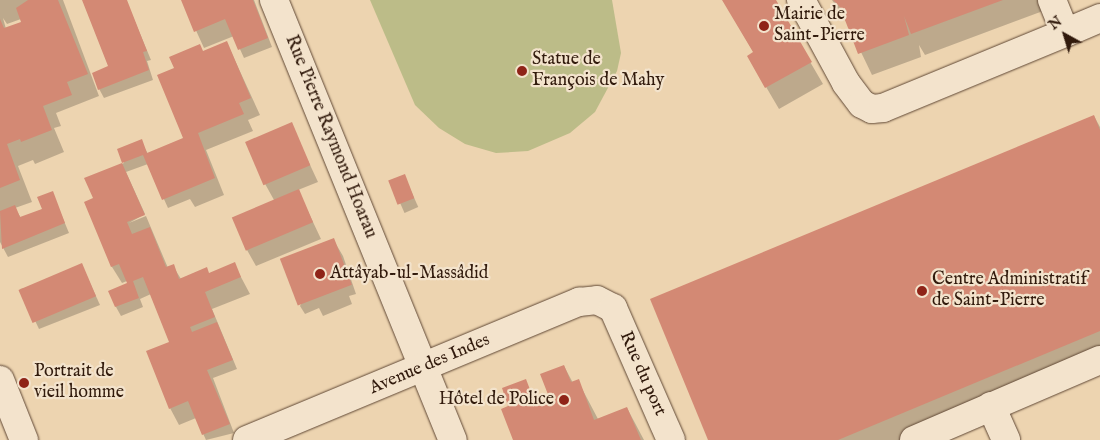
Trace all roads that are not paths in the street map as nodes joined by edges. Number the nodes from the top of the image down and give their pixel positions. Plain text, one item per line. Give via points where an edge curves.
1 (274, 0) edge
2 (801, 0) edge
3 (1052, 0) edge
4 (1100, 18) edge
5 (1065, 34) junction
6 (613, 308) joint
7 (1100, 360) edge
8 (425, 368) junction
9 (0, 380) edge
10 (991, 406) junction
11 (24, 440) edge
12 (247, 440) edge
13 (454, 440) edge
14 (670, 440) edge
15 (914, 440) edge
16 (1006, 440) edge

1 - 8 street, Rue Pierre Raymond Hoarau
2 - 5 street via 846,83 862,104 872,110
3 - 5 street
4 - 5 street
6 - 8 street, Avenue des Indes via 596,300 579,302
6 - 14 street, Rue du port
7 - 10 street
8 - 12 street, Avenue des Indes
8 - 13 street, Rue Pierre Raymond Hoarau
9 - 11 street
10 - 15 street
10 - 16 street

